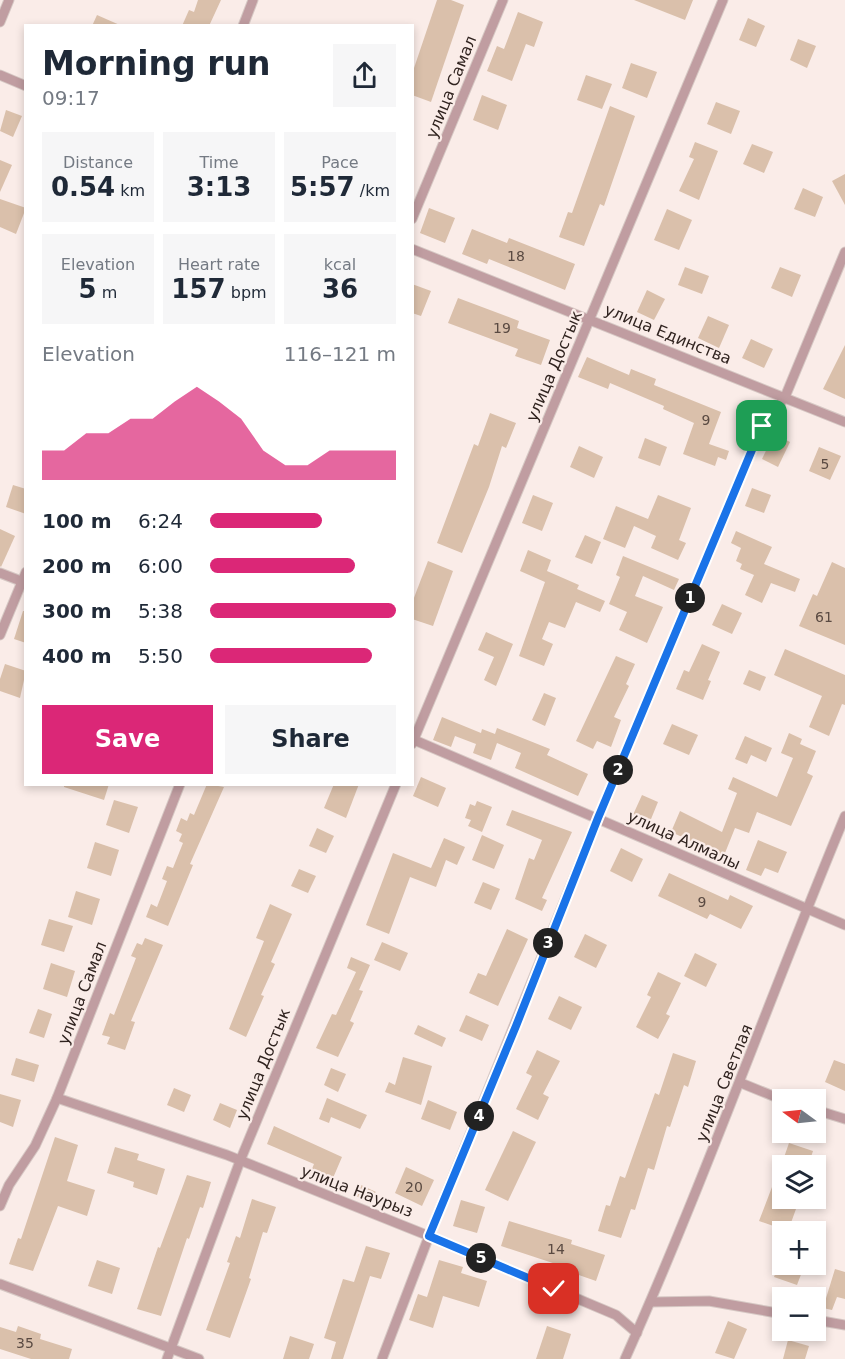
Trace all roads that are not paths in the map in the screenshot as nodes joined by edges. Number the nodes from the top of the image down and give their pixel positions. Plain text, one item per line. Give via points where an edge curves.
1 (9, 0) edge
2 (254, 0) edge
3 (503, 0) edge
4 (723, 0) edge
5 (0, 22) edge
6 (244, 24) edge
7 (0, 75) edge
8 (24, 85) edge
9 (414, 214) edge
10 (414, 250) edge
11 (845, 252) edge
12 (590, 320) junction
13 (785, 397) junction
14 (845, 422) edge
15 (0, 573) edge
16 (24, 579) edge
17 (0, 634) edge
18 (414, 739) edge
19 (414, 741) edge
20 (179, 786) edge
21 (395, 786) edge
22 (845, 816) edge
23 (598, 818) junction
24 (806, 910) junction
25 (845, 925) edge
26 (741, 1083) junction
27 (772, 1096) edge
28 (57, 1098) junction
29 (826, 1113) edge
30 (845, 1119) edge
31 (240, 1161) junction
32 (4, 1183) edge
33 (0, 1206) edge
34 (429, 1236) junction
35 (0, 1284) edge
36 (651, 1302) junction
37 (772, 1312) edge
38 (826, 1322) edge
39 (845, 1325) edge
40 (637, 1333) junction
41 (171, 1348) junction
42 (167, 1359) edge
43 (199, 1359) edge
44 (382, 1359) edge
45 (625, 1359) edge

1 - 5 street
2 - 6 street
3 - 9 street, улица Самал
4 - 12 street, улица Достык
7 - 8 street
10 - 12 street, улица Единства
11 - 13 street
12 - 13 street, улица Единства
12 - 18 street, улица Достык
13 - 14 street, улица Единства
13 - 23 street via 762,426
15 - 16 street
16 - 17 street
19 - 23 street, улица Алмалы
20 - 28 street, улица Самал
21 - 31 street, улица Достык
22 - 24 street, улица Светлая
23 - 24 street, улица Алмалы
23 - 34 street
24 - 25 street, улица Алмалы
24 - 26 street, улица Светлая
26 - 27 street
26 - 36 street, улица Светлая
28 - 31 street, улица Наурыз
28 - 32 street, улица Самал via 35,1146
29 - 30 street
31 - 34 street, улица Наурыз
31 - 41 street, улица Достык
32 - 33 street, улица Самал
34 - 40 street, улица Наурыз via 616,1315
34 - 44 street
35 - 41 street
36 - 37 street via 709,1301
36 - 40 street, улица Светлая
38 - 39 street
40 - 45 street, улица Светлая
41 - 42 street, улица Достык
41 - 43 street

